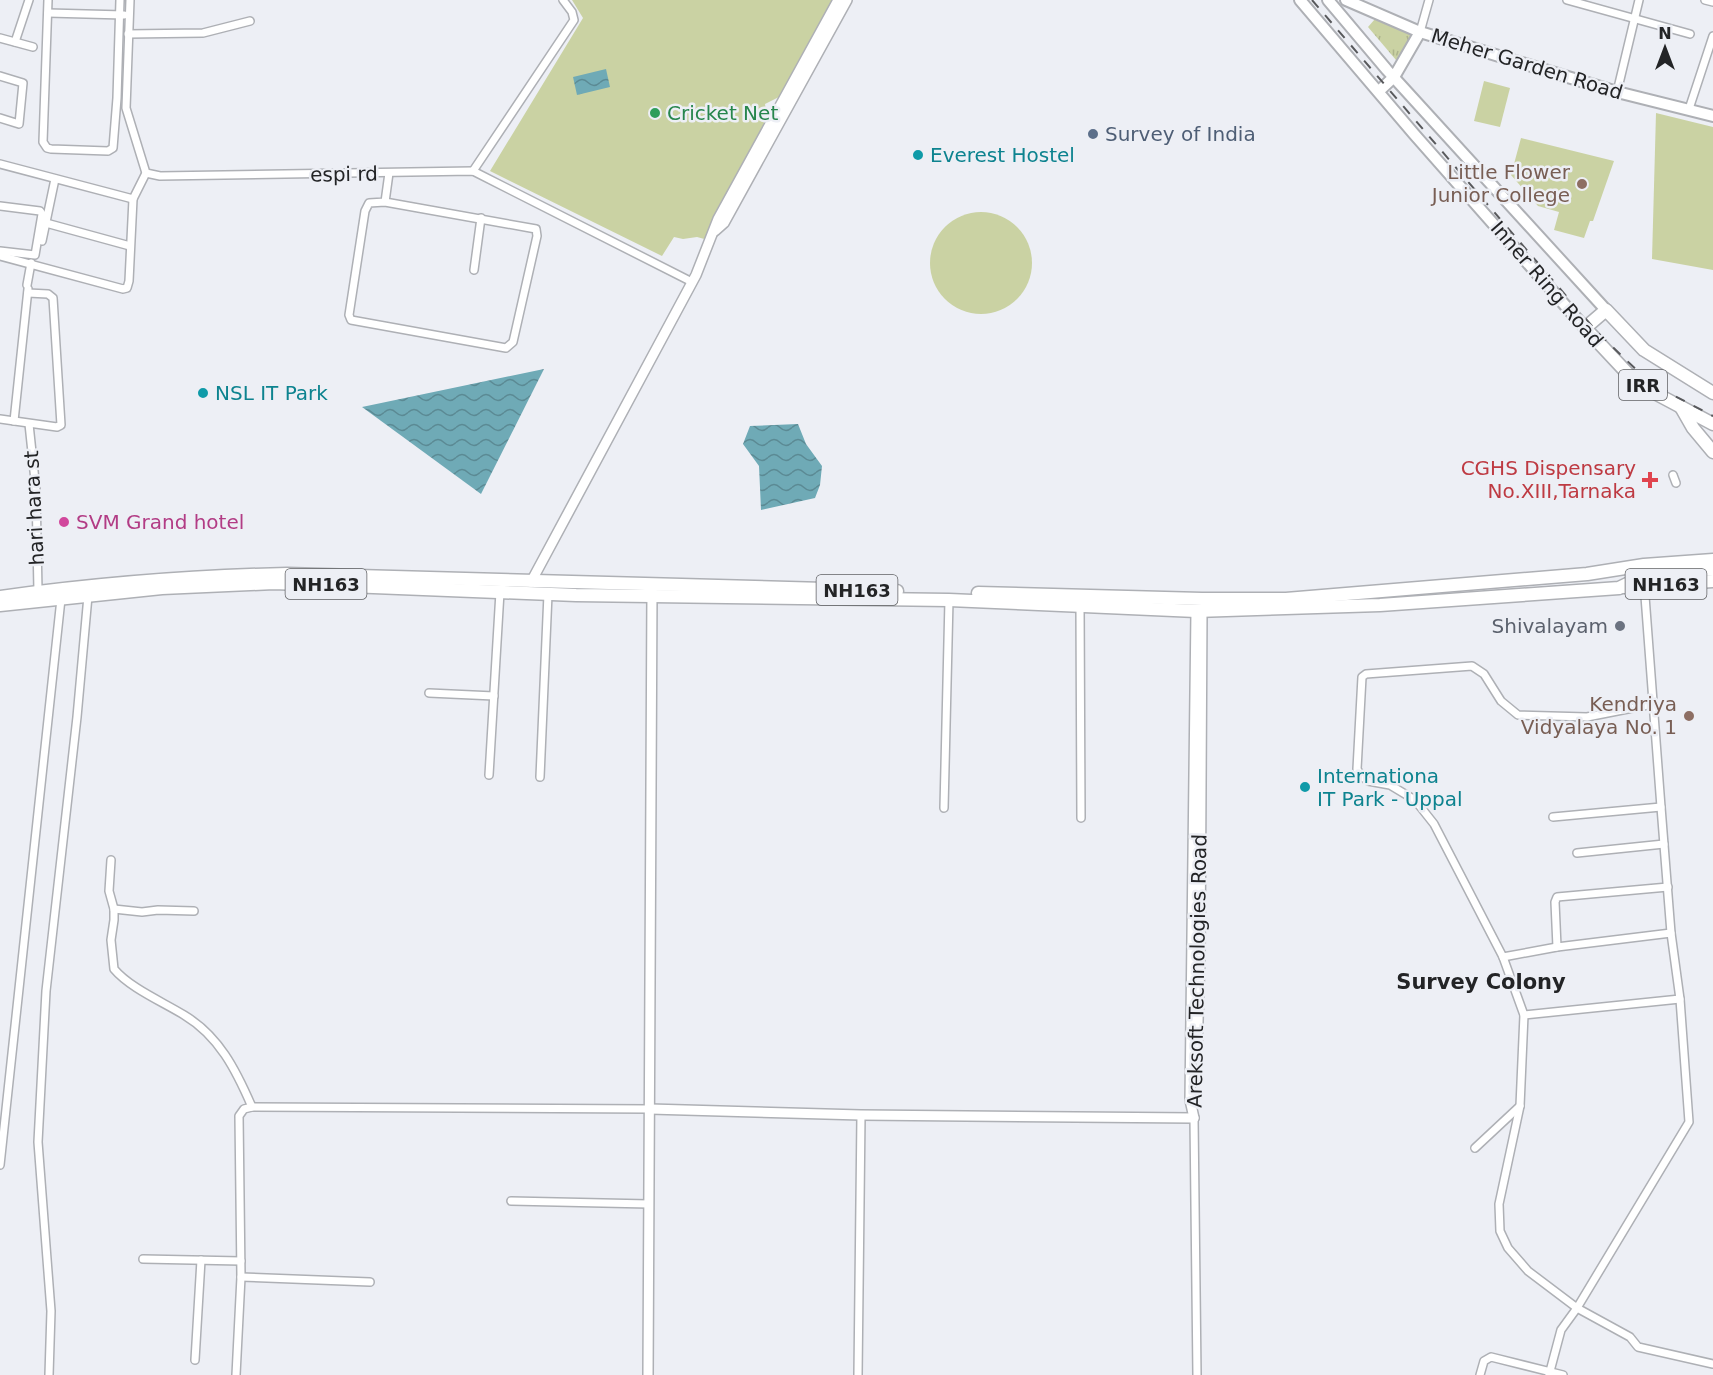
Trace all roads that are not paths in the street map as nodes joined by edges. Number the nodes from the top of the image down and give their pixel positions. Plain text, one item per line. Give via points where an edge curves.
1 (29, 0) edge
2 (48, 0) edge
3 (120, 0) edge
4 (130, 0) edge
5 (563, 0) edge
6 (838, 0) edge
7 (847, 0) edge
8 (1300, 0) edge
9 (1328, 0) edge
10 (1346, 0) edge
11 (1429, 0) edge
12 (1567, 0) edge
13 (1639, 0) edge
14 (1705, 0) edge
15 (1713, 2) edge
16 (1363, 4) edge
17 (48, 13) junction
18 (120, 15) junction
19 (129, 15) junction
20 (1635, 19) junction
21 (250, 21) dead end
22 (1420, 32) junction
23 (128, 34) junction
24 (1690, 34) dead end
25 (1713, 36) edge
26 (0, 38) edge
27 (15, 42) junction
28 (33, 47) dead end
29 (118, 64) junction
30 (127, 64) junction
31 (0, 76) edge
32 (1394, 78) junction
33 (1379, 91) junction
34 (1617, 92) junction
35 (117, 98) junction
36 (126, 98) junction
37 (1689, 109) junction
38 (1713, 116) edge
39 (0, 118) edge
40 (0, 164) edge
41 (473, 171) junction
42 (146, 173) junction
43 (389, 173) junction
44 (55, 178) junction
45 (133, 199) junction
46 (385, 202) junction
47 (0, 206) edge
48 (45, 213) junction
49 (481, 218) junction
50 (46, 223) junction
51 (715, 231) junction
52 (130, 246) junction
53 (0, 251) edge
54 (0, 256) edge
55 (34, 264) junction
56 (474, 270) dead end
57 (692, 282) junction
58 (28, 288) junction
59 (1606, 310) junction
60 (1585, 328) junction
61 (1713, 393) edge
62 (1681, 407) junction
63 (0, 419) edge
64 (14, 421) junction
65 (29, 424) junction
66 (1713, 424) edge
67 (1713, 452) edge
68 (1673, 475) dead end
69 (1676, 483) dead end
70 (1713, 560) edge
71 (1713, 569) edge
72 (1644, 581) junction
73 (1713, 581) edge
74 (161, 584) junction
75 (530, 588) junction
76 (652, 590) junction
77 (38, 591) junction
78 (500, 592) junction
79 (548, 594) junction
80 (88, 596) junction
81 (0, 597) edge
82 (61, 599) junction
83 (949, 600) junction
84 (0, 605) edge
85 (1080, 606) junction
86 (1199, 611) junction
87 (429, 693) dead end
88 (494, 696) junction
89 (1653, 705) junction
90 (489, 775) dead end
91 (540, 777) dead end
92 (1661, 807) junction
93 (944, 808) dead end
94 (1553, 817) dead end
95 (1081, 818) dead end
96 (1664, 844) junction
97 (1577, 853) dead end
98 (111, 860) dead end
99 (1668, 887) junction
100 (114, 909) junction
101 (194, 911) dead end
102 (1671, 933) junction
103 (1557, 947) junction
104 (1503, 957) junction
105 (1680, 999) junction
106 (1524, 1015) junction
107 (1520, 1106) junction
108 (252, 1107) junction
109 (650, 1108) junction
110 (861, 1115) junction
111 (1194, 1118) junction
112 (1475, 1148) dead end
113 (0, 1165) edge
114 (511, 1201) dead end
115 (649, 1204) junction
116 (143, 1259) dead end
117 (201, 1260) junction
118 (241, 1261) junction
119 (241, 1277) junction
120 (370, 1282) dead end
121 (1577, 1308) junction
122 (195, 1360) dead end
123 (1713, 1364) edge
124 (1549, 1373) edge
125 (49, 1375) edge
126 (237, 1375) edge
127 (648, 1375) edge
128 (858, 1375) edge
129 (1197, 1375) edge
130 (1480, 1375) edge
131 (1563, 1375) edge

1 - 27 street
2 - 17 street
3 - 18 street
4 - 19 street
5 - 41 street via 574,20
6 - 51 street
7 - 51 street via 724,223
8 - 33 main road, IRR
9 - 32 main road, IRR
10 - 16 main road, Meher Garden Road
11 - 22 street
12 - 20 street
13 - 20 street
14 - 15 street
16 - 22 main road, Meher Garden Road
17 - 18 street
17 - 35 street via 45,145 51,149 111,150
18 - 19 street
18 - 29 street
19 - 23 street
20 - 24 street
20 - 34 street
21 - 23 street via 203,33
22 - 32 main road
22 - 34 main road, Meher Garden Road
23 - 30 street
25 - 37 street
26 - 27 street
27 - 28 street
29 - 30 street
29 - 35 street
30 - 36 street
31 - 39 street via 23,83 19,124
32 - 33 main road
32 - 59 main road, Inner Ring Road / IRR
33 - 60 main road, Inner Ring Road / IRR
34 - 37 main road, Meher Garden Road
35 - 36 street
36 - 42 street
37 - 38 main road, Meher Garden Road
40 - 44 street
41 - 43 street, espi rd
41 - 57 street, espi rd
42 - 43 street, espi rd
42 - 45 street
43 - 46 street
44 - 45 street
44 - 48 street
45 - 52 street
46 - 49 street
46 - 49 street via 369,203 365,211 351,320 506,348 516,333 536,229
47 - 48 street
48 - 50 street
48 - 53 street via 35,255
49 - 56 street
50 - 52 street
50 - 55 street
51 - 57 street
52 - 55 street via 129,285 123,289
54 - 55 street
55 - 58 street
57 - 75 street
58 - 64 street
58 - 65 street via 53,298 61,422 57,427
59 - 60 highway
59 - 61 highway, Inner Ring Road / IRR via 1644,350
60 - 62 highway, Inner Ring Road / IRR via 1622,369
62 - 66 highway, Inner Ring Road / IRR
62 - 67 highway
63 - 64 street
64 - 65 street
65 - 77 street, hari hara st via 36,490
68 - 69 street
70 - 76 highway, NH163 via 1286,599
71 - 72 highway, NH163 via 1648,574
72 - 73 highway, NH163
72 - 86 highway, NH163 via 1619,588 1380,605
72 - 89 street
74 - 75 highway, NH163 via 213,576 297,574
74 - 77 highway, NH163
74 - 78 highway, NH163 via 274,583
74 - 80 highway, NH163
75 - 76 highway, NH163
75 - 78 highway, NH163
75 - 79 highway, NH163
76 - 79 highway, NH163
76 - 83 highway, NH163
76 - 109 street
77 - 81 highway, NH163
78 - 88 street
79 - 91 street
80 - 82 highway, NH163
80 - 125 street via 46,991 38,1142 51,1311
82 - 84 highway, NH163
82 - 113 street
83 - 85 highway, NH163
83 - 93 street
85 - 86 highway, NH163
85 - 95 street
86 - 111 street, Areksoft Technologies Road via 1190,1100
87 - 88 street
88 - 90 street
89 - 92 street
89 - 104 street via 1587,717 1518,715 1501,701 1484,674 1472,666 1362,677 1357,769 1368,781 1390,786 1415,800 1434,824
92 - 94 street
92 - 96 street
96 - 97 street
96 - 99 street
98 - 100 street via 109,891
99 - 102 street
99 - 103 street via 1557,897
100 - 101 street
100 - 108 street via 111,954 116,971 210,1035 226,1054
102 - 103 street
102 - 105 street
103 - 104 street
104 - 106 street
105 - 106 street
105 - 121 street via 1689,1122
106 - 107 street
107 - 112 street
107 - 121 street via 1499,1204 1500,1231 1508,1248 1528,1271
108 - 109 street
108 - 118 street via 239,1116
109 - 110 street
109 - 115 street
110 - 111 street
110 - 128 street
111 - 129 street
114 - 115 street
115 - 127 street
116 - 117 street
117 - 118 street
117 - 122 street
118 - 119 street
119 - 120 street
119 - 126 street
121 - 123 street via 1630,1337 1638,1347
121 - 124 street via 1561,1330
124 - 130 street via 1491,1357 1484,1361
124 - 131 street

